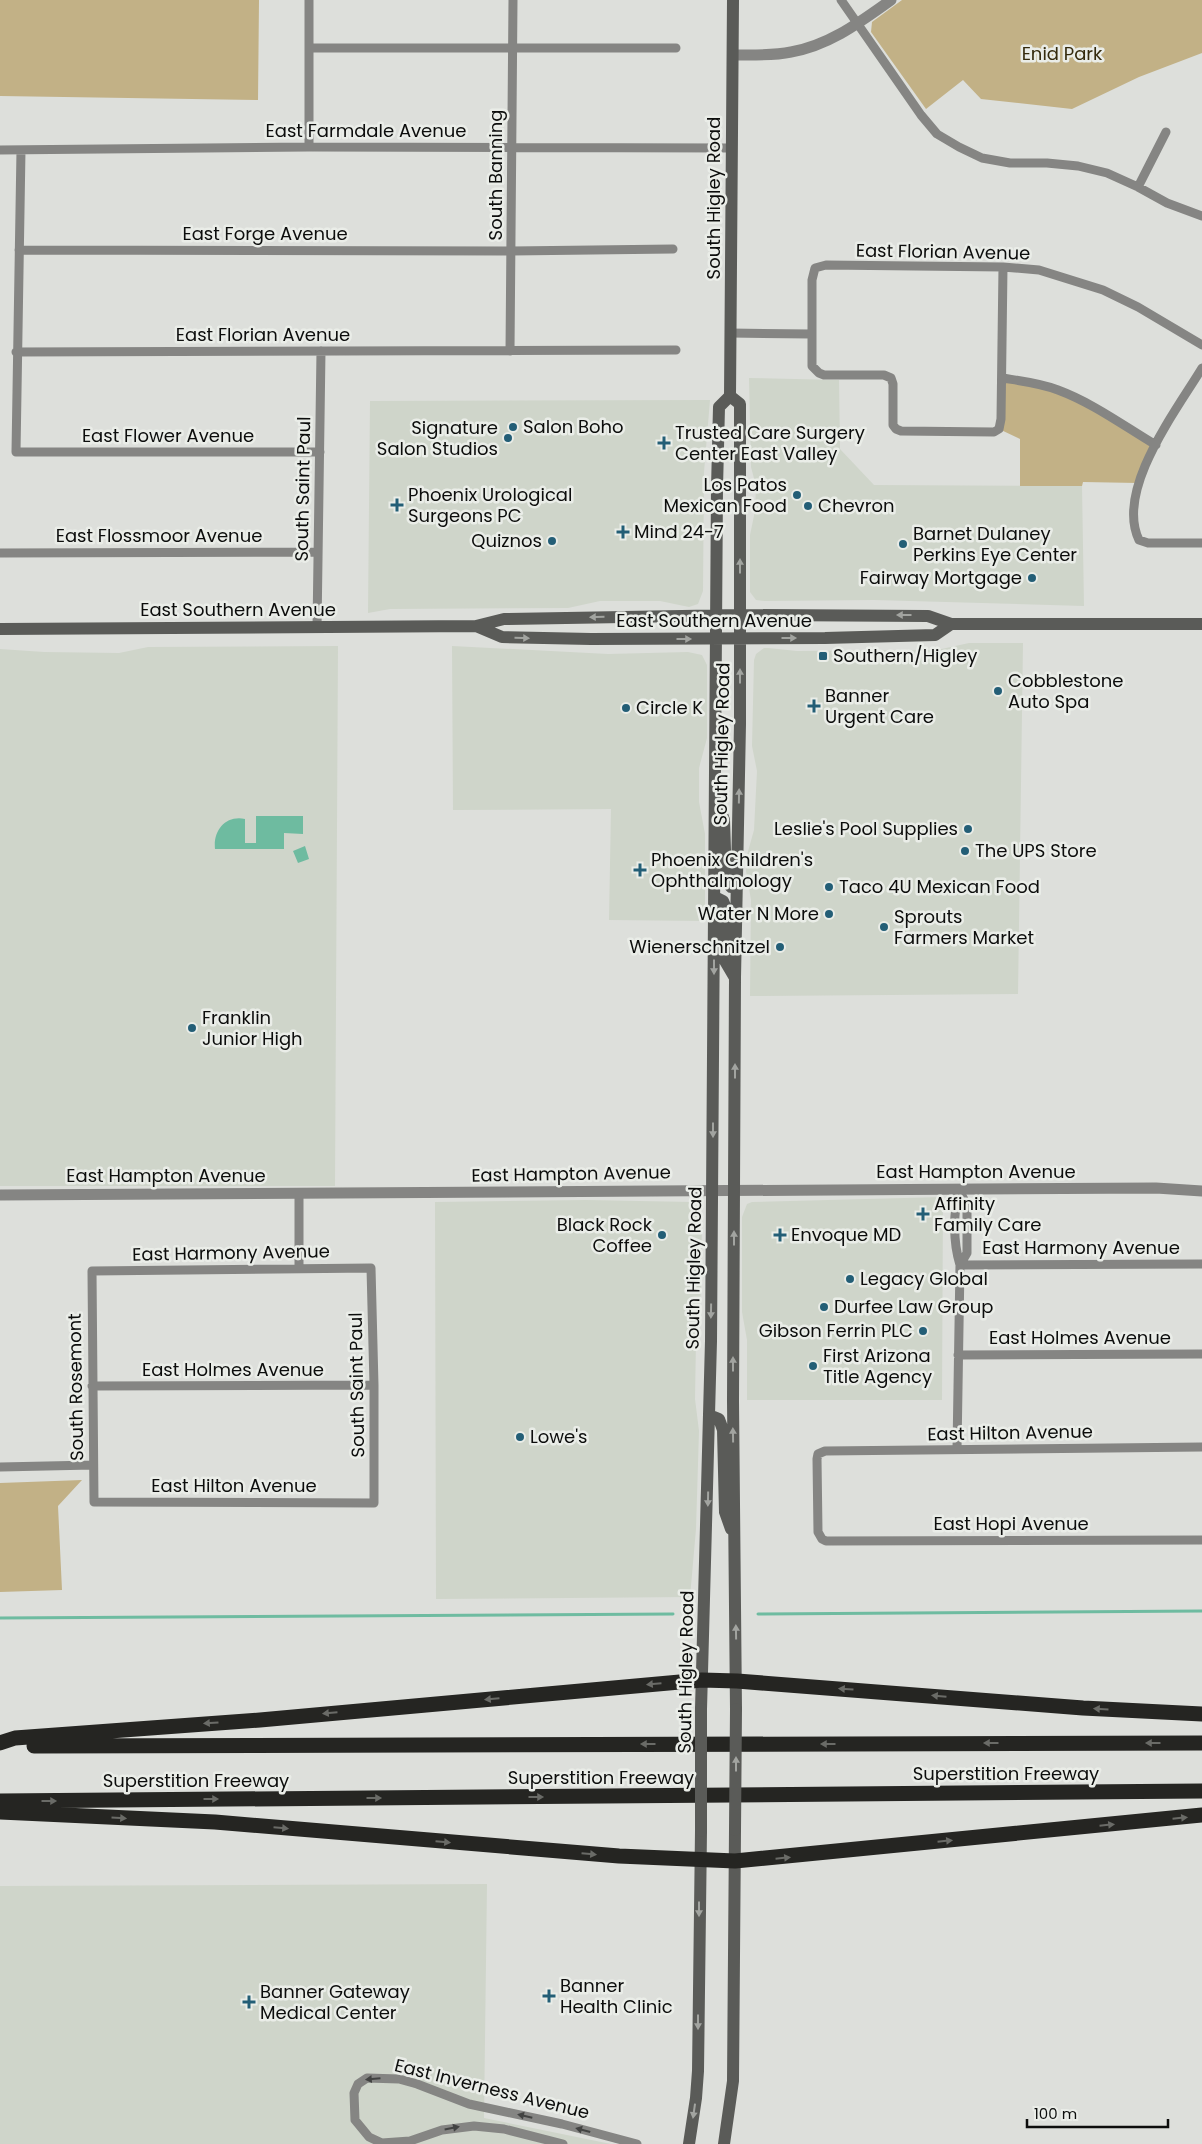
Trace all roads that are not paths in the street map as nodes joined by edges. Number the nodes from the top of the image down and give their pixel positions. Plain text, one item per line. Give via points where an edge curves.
1 (310, 0) edge
2 (513, 0) edge
3 (734, 0) edge
4 (841, 0) edge
5 (891, 0) edge
6 (856, 25) junction
7 (309, 48) junction
8 (512, 48) junction
9 (676, 48) dead end
10 (733, 56) junction
11 (1166, 132) dead end
12 (309, 147) junction
13 (513, 147) junction
14 (732, 148) junction
15 (0, 150) edge
16 (21, 150) junction
17 (1138, 187) junction
18 (1202, 216) edge
19 (673, 249) dead end
20 (18, 250) junction
21 (512, 251) junction
22 (1003, 267) junction
23 (730, 333) junction
24 (811, 334) junction
25 (1202, 345) edge
26 (676, 350) dead end
27 (321, 351) junction
28 (510, 351) junction
29 (16, 352) junction
30 (1202, 368) edge
31 (1002, 378) junction
32 (730, 396) junction
33 (1156, 445) junction
34 (320, 452) junction
35 (1202, 543) edge
36 (318, 552) junction
37 (0, 553) edge
38 (716, 615) junction
39 (740, 615) junction
40 (951, 624) junction
41 (1202, 624) edge
42 (476, 626) junction
43 (317, 628) junction
44 (0, 629) edge
45 (716, 638) junction
46 (740, 638) junction
47 (715, 796) junction
48 (736, 888) junction
49 (715, 897) junction
50 (735, 978) junction
51 (712, 1190) junction
52 (734, 1190) junction
53 (959, 1190) junction
54 (1202, 1191) edge
55 (300, 1193) junction
56 (0, 1195) edge
57 (956, 1224) junction
58 (967, 1224) junction
59 (1202, 1264) edge
60 (960, 1265) junction
61 (299, 1268) junction
62 (371, 1268) joint
63 (92, 1271) joint
64 (1202, 1354) edge
65 (958, 1355) junction
66 (92, 1386) junction
67 (374, 1386) junction
68 (709, 1416) junction
69 (1202, 1447) edge
70 (957, 1450) junction
71 (93, 1466) junction
72 (0, 1467) edge
73 (94, 1502) joint
74 (374, 1503) joint
75 (735, 1539) junction
76 (822, 1539) joint
77 (1202, 1540) edge
78 (702, 1680) junction
79 (737, 1681) junction
80 (1202, 1714) edge
81 (1202, 1743) edge
82 (0, 1744) edge
83 (1202, 1791) edge
84 (0, 1801) edge
85 (0, 1812) edge
86 (1202, 1815) edge
87 (700, 1860) junction
88 (735, 1861) junction
89 (563, 2144) edge
90 (637, 2144) edge
91 (689, 2144) edge
92 (724, 2144) edge

1 - 7 street
2 - 8 street, South Banning
3 - 10 main road, South Higley Road
4 - 6 street
5 - 6 street
6 - 10 street via 827,41 791,52
6 - 17 street via 921,115 938,134 959,147 982,158 1010,163 1078,166 1107,173
7 - 8 street
7 - 12 street
8 - 9 street
8 - 13 street, South Banning
10 - 14 main road, South Higley Road
11 - 17 street
12 - 13 street, East Farmdale Avenue
12 - 16 street, East Farmdale Avenue
13 - 14 street, East Farmdale Avenue
13 - 21 street, South Banning
14 - 23 main road, South Higley Road
15 - 16 street, East Farmdale Avenue
16 - 20 street
17 - 18 street via 1167,203
19 - 21 street, East Forge Avenue
20 - 21 street, East Forge Avenue
20 - 29 street
21 - 28 street, South Banning
22 - 24 street, East Florian Avenue via 826,265 815,268
22 - 25 street, East Florian Avenue via 1039,270 1103,290
22 - 31 street
23 - 24 street
23 - 32 main road, South Higley Road
24 - 31 street via 811,361 815,371 890,378 893,384 893,425 901,431 987,432 999,429
26 - 28 street, East Florian Avenue
27 - 28 street, East Florian Avenue
27 - 29 street, East Florian Avenue
27 - 34 street, South Saint Paul
29 - 34 street, East Flower Avenue via 16,452
30 - 33 street
31 - 33 street via 1059,390
32 - 38 main road, South Higley Road via 719,407
39 -> 32 main road, South Higley Road via 740,404
33 - 35 street via 1138,483 1135,531 1139,540 1148,543
34 - 36 street, South Saint Paul
36 - 37 street, East Flossmoor Avenue
36 - 43 street, South Saint Paul
38 - 39 main road, East Southern Avenue
38 -> 42 main road, East Southern Avenue via 504,619
38 - 45 main road, South Higley Road
40 -> 39 main road, East Southern Avenue via 928,616
39 - 46 main road, South Higley Road
40 - 41 main road, East Southern Avenue
46 -> 40 main road, East Southern Avenue via 935,635
42 - 43 main road, East Southern Avenue
42 -> 45 main road, East Southern Avenue via 502,637
43 - 44 main road, East Southern Avenue
45 - 46 main road, East Southern Avenue
45 - 47 main road, South Higley Road
48 -> 46 main road, South Higley Road
47 - 48 main road via 724,820 726,880
47 - 49 main road, South Higley Road
48 - 50 main road, South Higley Road
49 - 50 main road via 725,906 725,961
49 -> 51 main road, South Higley Road
52 -> 50 main road, South Higley Road
51 - 52 street, East Hampton Avenue
51 - 55 street, East Hampton Avenue
51 -> 68 main road, South Higley Road
52 - 53 street, East Hampton Avenue
75 -> 52 main road, South Higley Road
53 - 54 street, East Hampton Avenue via 1156,1188
53 - 57 street via 955,1205
53 - 58 street via 967,1205
55 - 56 street, East Hampton Avenue
55 - 61 street
57 - 58 street
57 - 60 street
58 - 60 street via 966,1253
59 - 60 street, East Harmony Avenue
60 - 65 street
61 - 62 street, East Harmony Avenue
61 - 63 street, East Harmony Avenue
62 - 67 street, South Saint Paul
63 - 66 street, South Rosemont
64 - 65 street, East Holmes Avenue
65 - 70 street
66 - 67 street, East Holmes Avenue
66 - 71 street, South Rosemont
67 - 74 street, South Saint Paul
68 - 75 main road via 718,1419 723,1430 725,1512
68 -> 78 main road, South Higley Road
69 - 70 street, East Hilton Avenue
70 - 76 street, East Hilton Avenue via 825,1450 818,1454 818,1532
71 - 72 street
71 - 73 street, South Rosemont
73 - 74 street, East Hilton Avenue
79 -> 75 main road, South Higley Road
76 - 77 street, East Hopi Avenue
78 - 79 highway
78 -> 82 highway via 260,1720 14,1738
78 - 87 main road, South Higley Road, bridge
80 -> 79 highway
88 -> 79 main road, South Higley Road, bridge
81 -> 82 highway, Superstition Freeway
84 -> 83 highway, Superstition Freeway
85 -> 87 highway via 215,1822 610,1856
88 -> 86 highway
87 - 88 highway
87 -> 91 main road, South Higley Road via 698,2071
88 - 92 main road, South Higley Road via 734,2081
90 -> 89 street, East Inverness Avenue via 470,2104 399,2079 367,2078 358,2084 354,2093 355,2120 369,2137 382,2143 410,2142 442,2130 474,2126 504,2129

